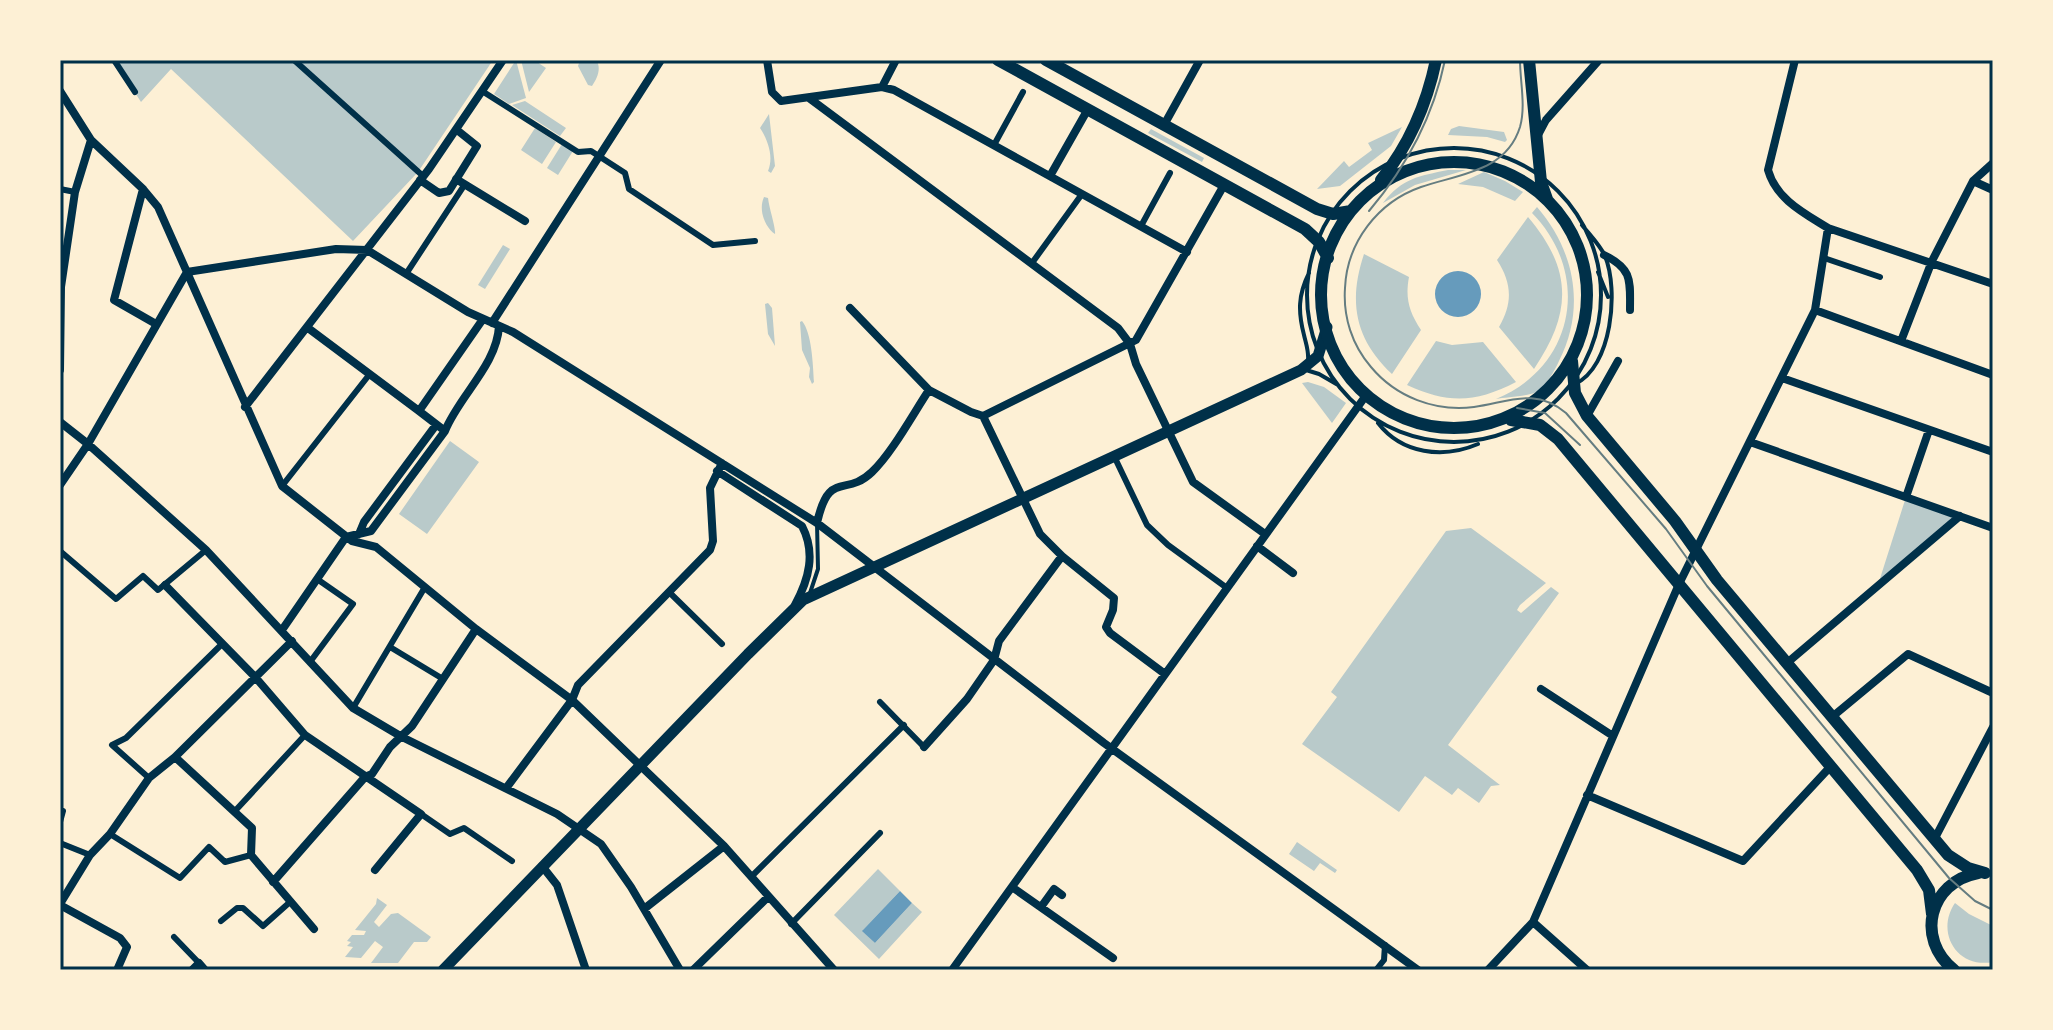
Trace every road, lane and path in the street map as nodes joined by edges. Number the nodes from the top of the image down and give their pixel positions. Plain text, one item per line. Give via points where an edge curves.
1 (114, 60) edge
2 (294, 60) edge
3 (503, 60) edge
4 (661, 60) edge
5 (767, 60) edge
6 (896, 60) edge
7 (998, 60) edge
8 (1019, 60) edge
9 (1046, 60) edge
10 (1200, 60) edge
11 (1436, 60) edge
12 (1529, 60) edge
13 (1599, 60) edge
14 (1795, 60) edge
15 (1032, 79) junction
16 (882, 87) junction
17 (60, 91) edge
18 (482, 91) junction
19 (135, 92) dead end
20 (1023, 92) dead end
21 (809, 98) junction
22 (1088, 109) junction
23 (1164, 125) junction
24 (457, 130) junction
25 (1537, 137) junction
26 (91, 140) junction
27 (994, 145) junction
28 (599, 157) junction
29 (1398, 157) junction
30 (1993, 163) edge
31 (1170, 173) dead end
32 (1050, 176) junction
33 (1541, 176) junction
34 (422, 178) junction
35 (1973, 181) junction
36 (461, 182) junction
37 (1224, 185) junction
38 (60, 189) edge
39 (143, 189) junction
40 (1373, 189) junction
41 (1993, 190) edge
42 (75, 192) junction
43 (1082, 194) junction
44 (1567, 205) junction
45 (1352, 211) junction
46 (1332, 213) junction
47 (1556, 214) junction
48 (525, 221) dead end
49 (1141, 226) junction
50 (1828, 228) junction
51 (755, 241) dead end
52 (1319, 241) junction
53 (336, 249) junction
54 (367, 250) junction
55 (1187, 252) junction
56 (1604, 255) junction
57 (1328, 258) junction
58 (1824, 258) junction
59 (1593, 259) junction
60 (1932, 261) junction
61 (1032, 263) junction
62 (1312, 267) junction
63 (187, 272) junction
64 (351, 272) junction
65 (406, 274) junction
66 (1880, 277) dead end
67 (1993, 284) edge
68 (60, 286) edge
69 (1610, 302) junction
70 (850, 308) dead end
71 (1630, 310) dead end
72 (1815, 310) junction
73 (483, 319) junction
74 (156, 324) junction
75 (496, 324) junction
76 (1327, 327) junction
77 (308, 328) junction
78 (1901, 341) junction
79 (1130, 344) junction
80 (1320, 351) junction
81 (1572, 356) junction
82 (1618, 361) dead end
83 (60, 370) edge
84 (1300, 370) junction
85 (369, 375) junction
86 (1993, 375) edge
87 (1782, 378) junction
88 (1573, 385) junction
89 (929, 390) junction
90 (1345, 392) junction
91 (1367, 394) junction
92 (1358, 405) junction
93 (245, 407) junction
94 (419, 411) junction
95 (983, 416) junction
96 (1587, 416) junction
97 (1375, 418) junction
98 (1509, 421) junction
99 (60, 422) edge
100 (1535, 423) junction
101 (436, 425) junction
102 (1929, 430) junction
103 (445, 431) junction
104 (1168, 431) junction
105 (1483, 441) junction
106 (1750, 442) junction
107 (88, 444) junction
108 (1993, 452) edge
109 (1114, 456) junction
110 (719, 467) junction
111 (60, 485) edge
112 (282, 486) junction
113 (1906, 497) junction
114 (1022, 498) junction
115 (1960, 516) junction
116 (804, 521) junction
117 (817, 523) junction
118 (1993, 528) edge
119 (359, 534) junction
120 (1265, 534) junction
121 (346, 537) junction
122 (1257, 546) junction
123 (206, 550) junction
124 (1695, 550) junction
125 (60, 551) edge
126 (1062, 556) junction
127 (873, 567) junction
128 (1293, 573) dead end
129 (317, 579) junction
130 (1679, 584) junction
131 (165, 585) junction
132 (425, 587) junction
133 (1227, 588) junction
134 (669, 592) junction
135 (807, 598) junction
136 (792, 609) junction
137 (476, 629) junction
138 (282, 630) junction
139 (292, 641) junction
140 (222, 644) junction
141 (722, 644) dead end
142 (390, 647) junction
143 (994, 660) junction
144 (310, 662) junction
145 (1787, 663) junction
146 (1165, 674) junction
147 (256, 678) junction
148 (443, 679) junction
149 (1541, 689) dead end
150 (1993, 693) edge
151 (572, 700) junction
152 (880, 702) dead end
153 (353, 708) junction
154 (1832, 717) junction
155 (904, 725) junction
156 (1993, 727) edge
157 (305, 735) junction
158 (1613, 736) junction
159 (402, 737) junction
160 (924, 747) joint
161 (1112, 748) junction
162 (175, 757) junction
163 (640, 765) junction
164 (1831, 766) junction
165 (365, 777) junction
166 (149, 778) junction
167 (507, 787) junction
168 (1587, 795) junction
169 (63, 811) dead end
170 (235, 811) junction
171 (421, 814) junction
172 (60, 822) edge
173 (579, 828) junction
174 (880, 833) dead end
175 (110, 834) junction
176 (1934, 840) junction
177 (60, 843) edge
178 (724, 846) junction
179 (90, 855) junction
180 (251, 855) junction
181 (512, 861) dead end
182 (542, 866) junction
183 (375, 870) dead end
184 (1989, 873) edge
185 (752, 876) junction
186 (273, 882) junction
187 (1012, 887) junction
188 (1062, 895) dead end
189 (768, 897) junction
190 (290, 902) junction
191 (60, 905) edge
192 (1041, 907) junction
193 (644, 909) junction
194 (1932, 914) junction
195 (221, 921) dead end
196 (1533, 922) junction
197 (791, 924) junction
198 (314, 929) dead end
199 (174, 937) dead end
200 (1385, 945) junction
201 (1113, 958) dead end
202 (199, 968) edge
203 (1951, 969) edge
204 (117, 970) edge
205 (443, 970) edge
206 (586, 970) edge
207 (680, 970) edge
208 (693, 970) edge
209 (834, 970) edge
210 (952, 970) edge
211 (1376, 970) edge
212 (1418, 970) edge
213 (1488, 970) edge
214 (1587, 970) edge

1 - 19 street
2 - 34 street
3 - 18 street
4 - 28 street
5 - 21 street via 778,99
6 - 16 street
7 - 15 main road
8 - 15 street
9 - 23 main road
10 - 23 street
11 - 29 main road via 1420,113
12 - 25 main road
13 - 25 street
14 - 50 street via 1768,170 1773,187
15 - 22 main road
16 - 21 street
16 - 27 street
17 - 26 street
18 - 24 street
18 - 28 street via 578,152
20 - 27 street
21 - 61 street
22 - 32 street
22 - 37 main road
23 - 46 main road
24 - 34 street
24 - 36 street via 477,146
25 - 33 main road
26 - 39 street
26 - 42 street
27 - 32 street
28 - 51 street via 625,173 629,189 713,245
28 - 75 street
29 - 33 lane via 1429,148 1476,146 1504,154
29 - 40 main road
29 - 46 lane via 1359,181
30 - 35 street
31 - 49 street
32 - 43 street
33 - 44 lane
33 - 47 main road
34 - 36 street via 442,194
34 - 54 street
35 - 41 street
35 - 60 street
36 - 48 street
36 - 65 street
37 - 52 main road
37 - 55 street
38 - 42 street
39 - 63 street via 158,207
39 - 74 street via 114,300
40 - 45 main road
40 - 47 main road via 1418,165 1474,160 1522,179
42 - 68 street
43 - 49 street
43 - 61 street
44 - 56 lane
44 - 59 lane
45 - 46 main road
45 - 57 main road
46 - 52 lane
47 - 81 main road via 1576,251 1583,279 1583,321
49 - 55 street
50 - 58 street
50 - 60 street
52 - 57 main road
52 - 62 lane
53 - 54 street
53 - 63 street
53 - 64 street via 350,258
54 - 64 street
54 - 65 street
55 - 79 street via 1141,334
56 - 69 lane
56 - 71 street via 1628,273
57 - 76 main road via 1323,292
58 - 66 street
58 - 72 street
59 - 69 lane
59 - 88 lane via 1597,323
60 - 67 street
60 - 78 street
61 - 79 street via 1118,328
62 - 80 lane via 1309,307
62 - 84 lane via 1299,298 1309,354
63 - 74 street
63 - 93 street
64 - 77 street
65 - 73 street
68 - 83 street
69 - 88 lane via 1597,364
70 - 89 street
72 - 78 street
72 - 87 street
73 - 75 street
73 - 94 street
74 - 107 street
75 - 103 street via 495,349
75 - 110 street
76 - 80 main road
76 - 91 main road via 1340,360
77 - 85 street
77 - 93 street
78 - 86 street
79 - 95 street
79 - 104 street
80 - 84 main road
80 - 90 lane
81 - 88 main road
81 - 98 main road via 1547,396
82 - 96 street
84 - 90 lane via 1319,374
84 - 104 main road
85 - 94 street
85 - 112 street
87 - 102 street
87 - 106 street
88 - 96 main road
88 - 100 lane
89 - 95 street
89 - 117 street via 872,472 830,491
90 - 92 lane
91 - 92 street
91 - 98 main road via 1394,413 1433,427 1475,428
92 - 97 lane
92 - 120 street
93 - 112 street
94 - 101 street
95 - 114 street
96 - 124 main road
97 - 105 lane via 1430,441
97 - 105 lane via 1397,441 1429,451 1453,453
98 - 100 main road
99 - 107 street
100 - 105 lane via 1507,437
100 - 130 main road via 1554,434
101 - 103 street
101 - 119 street
102 - 108 street
102 - 113 street
103 - 119 street via 371,531
104 - 109 main road
104 - 120 street via 1193,482
106 - 113 street
106 - 124 street
107 - 111 street
107 - 123 street
109 - 114 main road
109 - 133 street via 1147,525
110 - 116 street
110 - 134 street via 710,488 712,545
112 - 121 street
113 - 115 street
114 - 126 street via 1038,532
114 - 127 main road
115 - 118 street
115 - 145 street
116 - 117 street
116 - 136 street via 810,566
117 - 127 street
117 - 135 lane via 818,569
119 - 121 street
120 - 122 street
121 - 129 street
121 - 132 street via 376,547
122 - 128 street
122 - 133 street
123 - 131 street
123 - 138 street
124 - 130 street
124 - 145 main road
125 - 131 street via 116,599 143,576 158,590
126 - 143 street via 999,641
126 - 146 street via 1114,598 1106,627 1110,633
127 - 135 main road
127 - 143 street
129 - 138 street
129 - 144 street via 353,604
130 - 158 street
130 - 164 main road
131 - 140 street
132 - 137 street
132 - 142 street
133 - 146 street
134 - 141 street
134 - 151 street via 578,685
135 - 136 main road
136 - 163 main road
137 - 148 street
137 - 151 street
138 - 139 street
139 - 144 street
139 - 147 street
140 - 147 street
140 - 166 street via 126,738 112,745
142 - 148 street
142 - 153 street
143 - 160 street
143 - 161 street
144 - 153 street
145 - 154 main road
146 - 161 street
147 - 157 street
147 - 162 street
148 - 159 street
149 - 158 street
150 - 154 street via 1908,654
151 - 163 street
151 - 167 street
152 - 155 street
153 - 159 street
154 - 176 main road
155 - 160 street
155 - 185 street
156 - 176 street
157 - 165 street
157 - 170 street
158 - 168 street
159 - 165 street
159 - 167 street
161 - 187 street
161 - 200 street
162 - 166 street
162 - 170 street
163 - 173 main road
163 - 178 street
164 - 168 street via 1743,861
164 - 194 main road via 1922,877
165 - 171 street
165 - 186 street
166 - 175 street
167 - 173 street
168 - 196 street
169 - 172 street
170 - 180 street via 252,828
171 - 181 street via 450,834 464,828
171 - 183 street
173 - 182 main road
173 - 193 street via 605,848
174 - 197 street
175 - 179 street
175 - 180 street via 180,878 209,847 225,862
176 - 184 main road via 1955,861
177 - 179 street
178 - 185 street
178 - 193 street
179 - 191 street
180 - 186 street
182 - 205 main road
182 - 206 street via 557,885
184 - 194 main road via 1953,882
185 - 189 street
186 - 190 street
187 - 192 street
187 - 210 street
188 - 192 street via 1054,889
189 - 197 street
189 - 208 street
190 - 195 street via 263,926 243,908
190 - 198 street
191 - 204 street via 120,938 127,947
192 - 201 street
193 - 207 street
194 - 203 main road via 1934,946
196 - 213 street
196 - 214 street
197 - 209 street
199 - 202 street
200 - 211 street via 1384,960
200 - 212 street

